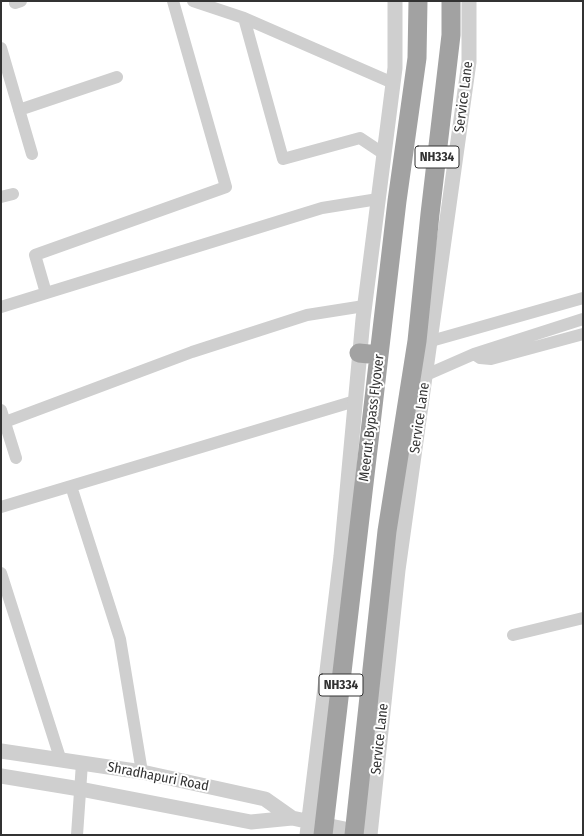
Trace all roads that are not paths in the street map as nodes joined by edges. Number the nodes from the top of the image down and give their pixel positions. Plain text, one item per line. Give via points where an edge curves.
1 (173, 1) edge
2 (193, 1) edge
3 (395, 1) edge
4 (418, 1) edge
5 (451, 1) edge
6 (470, 1) edge
7 (244, 18) junction
8 (1, 48) edge
9 (117, 77) dead end
10 (393, 83) junction
11 (19, 110) junction
12 (32, 154) dead end
13 (384, 154) junction
14 (13, 194) dead end
15 (1, 197) edge
16 (378, 199) junction
17 (46, 293) junction
18 (583, 298) edge
19 (364, 306) junction
20 (1, 307) edge
21 (583, 319) edge
22 (583, 334) edge
23 (424, 341) junction
24 (359, 352) junction
25 (474, 354) junction
26 (379, 355) junction
27 (419, 374) junction
28 (355, 402) junction
29 (1, 410) edge
30 (5, 422) junction
31 (5, 436) edge
32 (16, 458) dead end
33 (71, 486) junction
34 (1, 507) edge
35 (1, 573) edge
36 (5, 604) edge
37 (583, 618) edge
38 (513, 635) dead end
39 (1, 751) edge
40 (61, 761) junction
41 (82, 764) junction
42 (142, 772) junction
43 (1, 776) edge
44 (80, 789) junction
45 (292, 818) junction
46 (307, 828) edge
47 (77, 835) edge
48 (323, 835) edge
49 (354, 835) edge
50 (371, 835) edge

1 - 17 street via 226,187 35,255
2 - 7 street
3 - 10 street
4 - 26 highway, Meerut Bypass Flyover / NH334 via 417,58
5 - 23 highway, NH334 via 452,36 430,214
6 - 23 street, Service Lane via 469,62
7 - 10 street
7 - 13 street via 283,159 360,138
8 - 11 street
9 - 11 street
10 - 13 street
11 - 12 street
13 - 16 street
14 - 15 street
16 - 17 street via 322,208
16 - 19 street
17 - 20 street
18 - 23 street
19 - 24 street
19 - 30 street via 307,315 192,352
21 - 25 street
22 - 25 street via 491,359 480,358
23 - 27 highway, NH334
24 - 26 highway
24 - 28 street
25 - 27 street
26 - 48 highway, Meerut Bypass Flyover / NH334
27 - 49 highway, NH334 via 386,546
27 - 50 street, Service Lane
28 - 33 street
28 - 46 street via 341,556
29 - 30 street
30 - 31 street
31 - 32 street
33 - 34 street
33 - 42 street via 120,639
35 - 36 street
36 - 40 street
37 - 38 street
39 - 40 street, Shradhapuri Road
40 - 41 street, Shradhapuri Road
41 - 42 street, Shradhapuri Road
41 - 44 street
42 - 45 street, Shradhapuri Road via 265,799
43 - 44 street
44 - 45 street via 251,822
44 - 47 street
45 - 46 street, Shradhapuri Road
46 - 50 street, Shradhapuri Road

